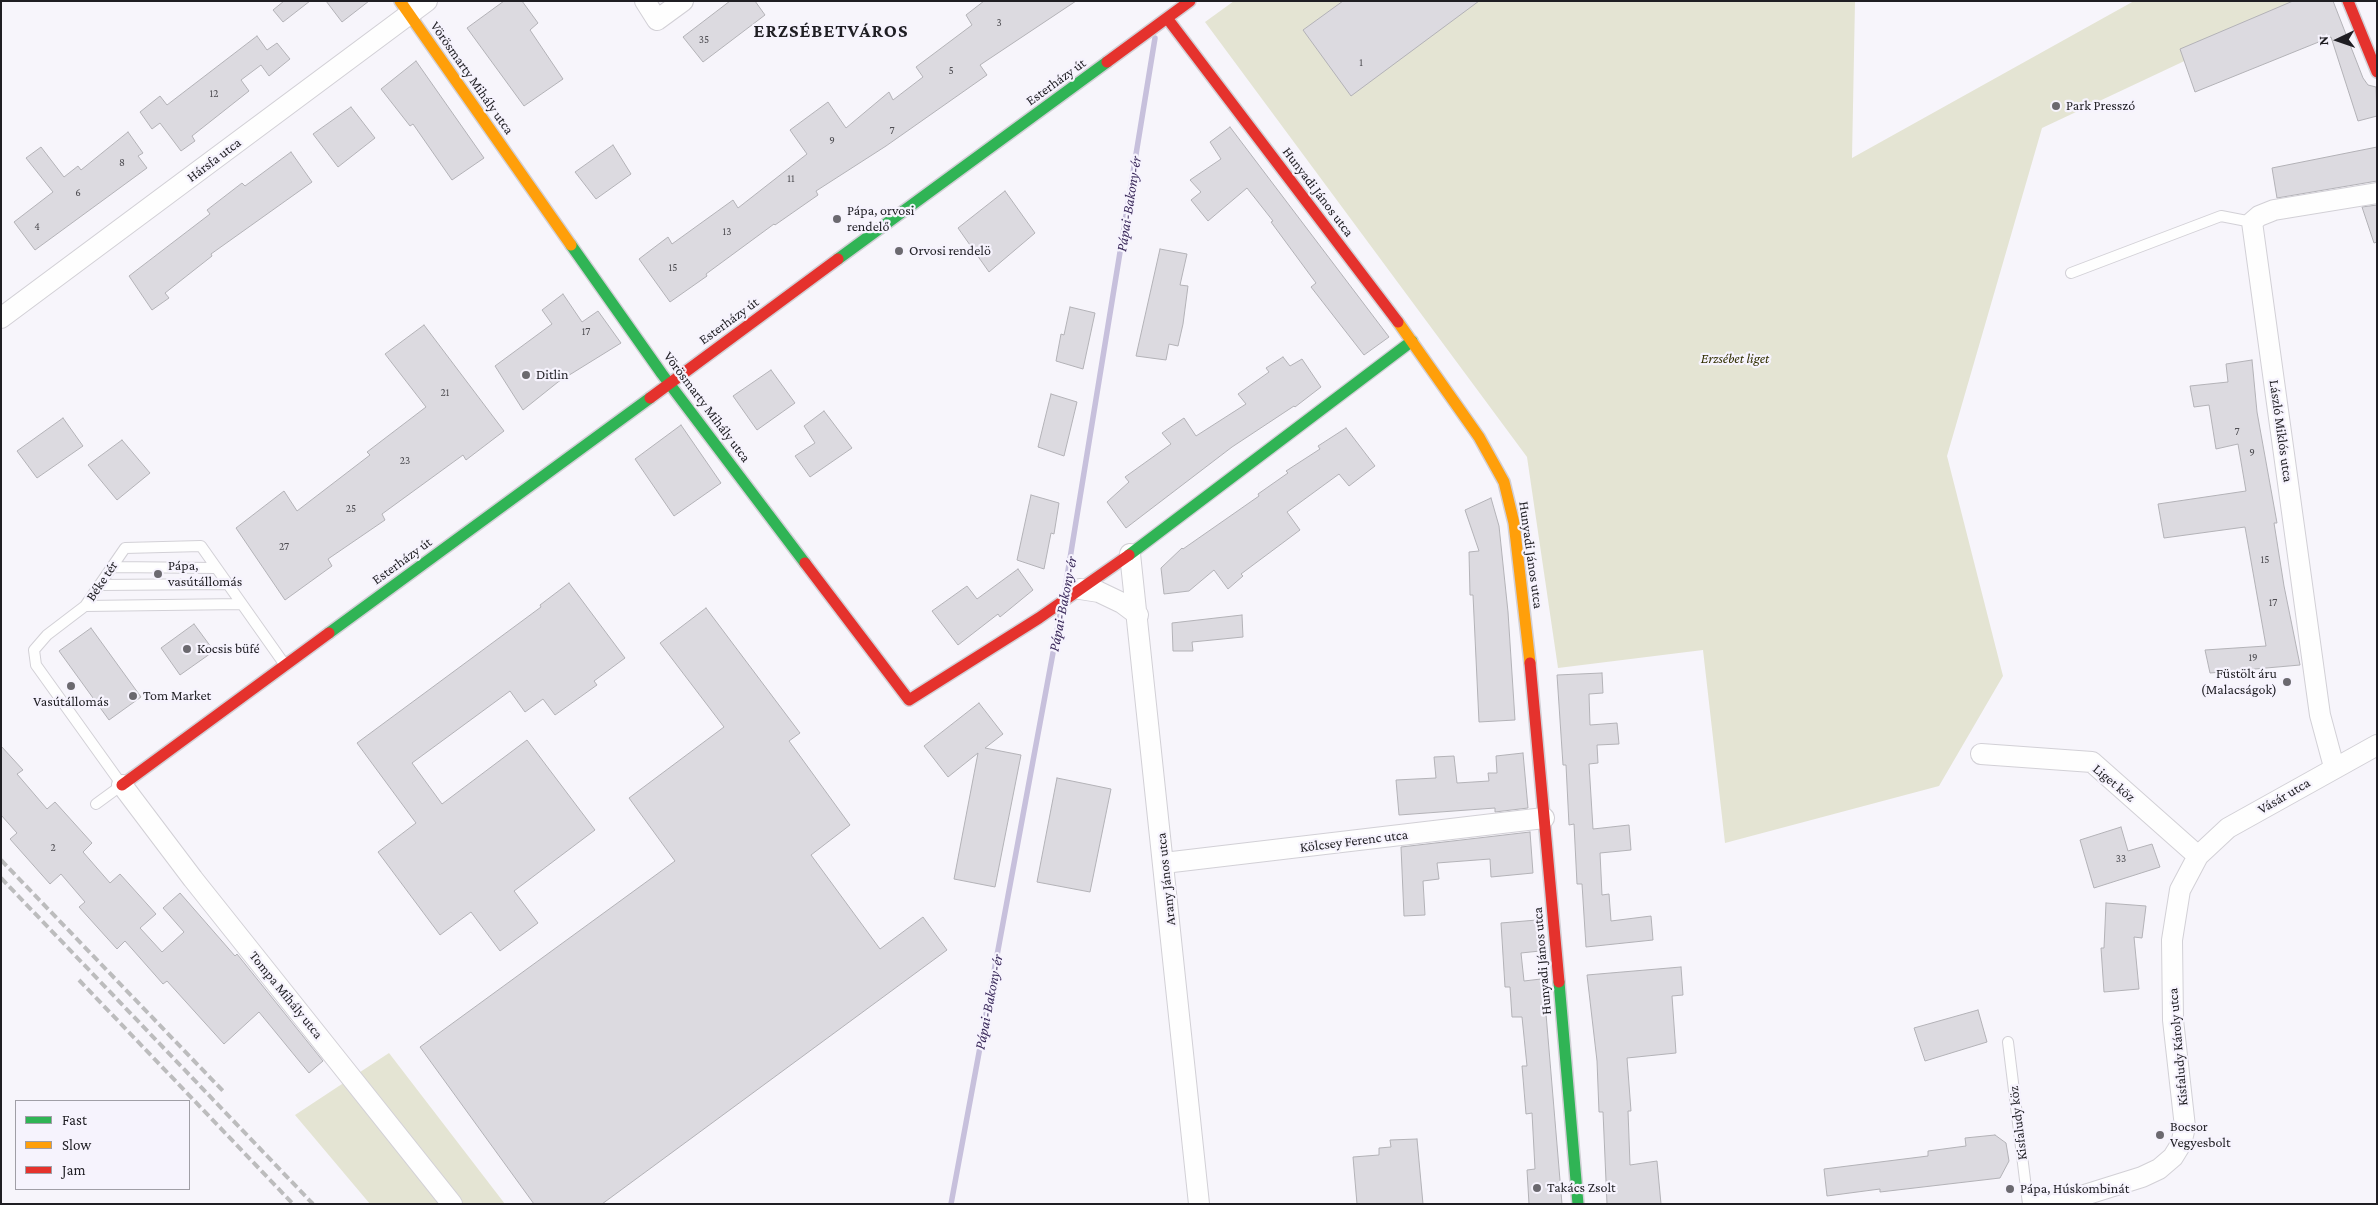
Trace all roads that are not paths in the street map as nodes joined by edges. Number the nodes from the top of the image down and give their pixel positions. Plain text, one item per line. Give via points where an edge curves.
1 (427, 1) edge
2 (644, 1) edge
3 (682, 1) edge
4 (1190, 1) edge
5 (2347, 1) edge
6 (405, 8) edge
7 (1166, 19) junction
8 (2377, 72) edge
9 (2377, 192) edge
10 (2260, 217) junction
11 (2071, 273) dead end
12 (1, 318) edge
13 (1412, 341) junction
14 (669, 383) junction
15 (1130, 554) junction
16 (112, 567) junction
17 (216, 568) junction
18 (228, 584) junction
19 (99, 585) junction
20 (1080, 589) junction
21 (242, 604) junction
22 (85, 606) junction
23 (1138, 615) junction
24 (285, 665) junction
25 (2377, 745) edge
26 (1981, 754) dead end
27 (2334, 767) junction
28 (122, 785) junction
29 (96, 804) dead end
30 (1544, 818) junction
31 (2198, 856) junction
32 (1164, 863) junction
33 (2008, 1042) dead end
34 (452, 1204) edge
35 (1198, 1204) edge
36 (1578, 1204) edge
37 (2028, 1204) edge
38 (2039, 1204) edge

1 - 6 street, Hársfa utca
2 - 3 street via 657,20
4 - 7 street, Esterházy út
5 - 8 street
6 - 12 street, Hársfa utca
6 - 14 street, Vörösmarty Mihály utca
7 - 13 street, Hunyadi János utca
7 - 14 street, Esterházy út
9 - 10 street
10 - 11 lane via 2221,216
10 - 27 street, László Miklós utca via 2320,715
13 - 15 street
13 - 30 street, Hunyadi János utca via 1495,462 1510,502 1532,680
14 - 20 street, Vörösmarty Mihály utca via 909,700
14 - 24 street, Esterházy út
15 - 20 street
15 - 23 street, Arany János utca
16 - 17 lane
16 - 17 lane, Béke tér via 124,548 201,546
16 - 19 lane, Béke tér
17 - 18 lane, Béke tér
18 - 19 lane
18 - 21 lane, Béke tér
19 - 22 lane, Béke tér
20 - 23 street via 1099,592
21 - 22 lane
21 - 24 lane, Béke tér
22 - 28 lane, Béke tér via 38,644 33,657
23 - 32 street, Arany János utca
24 - 28 street, Esterházy út
25 - 27 street, Vásár utca
26 - 31 street, Liget köz via 2092,762
27 - 31 street, Vásár utca via 2228,828
28 - 29 lane
28 - 34 street, Tompa Mihály utca
30 - 32 street, Kölcsey Ferenc utca
30 - 36 street, Hunyadi János utca
31 - 38 street, Kisfaludy Károly utca via 2180,890 2172,940 2173,1020 2185,1127 2181,1144 2173,1157 2159,1169 2142,1177 2075,1198
32 - 35 street, Arany János utca
33 - 37 lane, Kisfaludy köz

